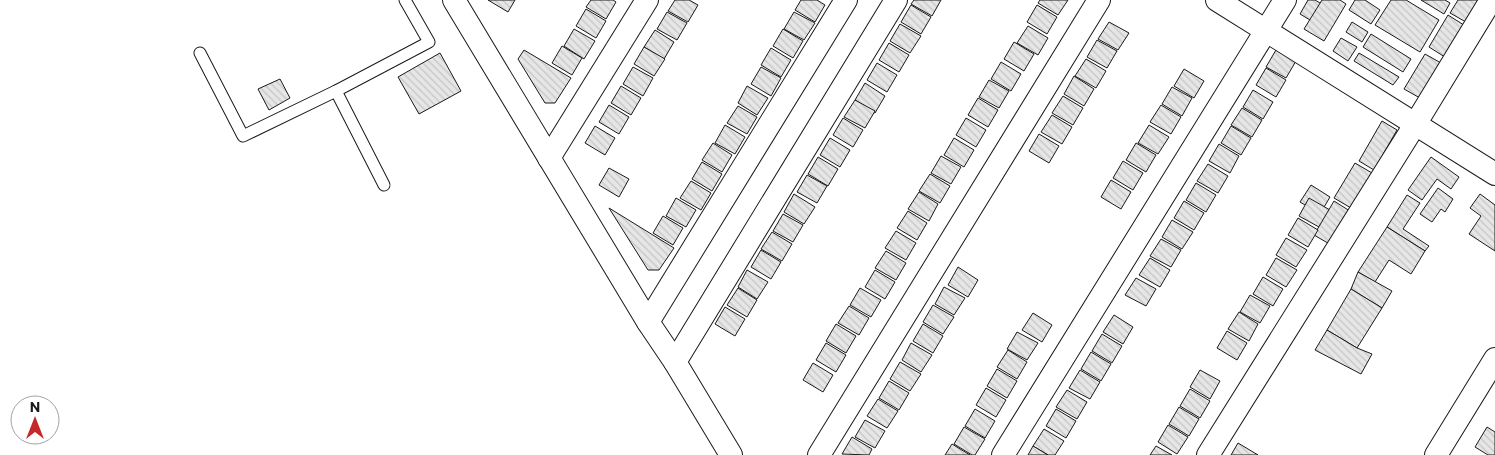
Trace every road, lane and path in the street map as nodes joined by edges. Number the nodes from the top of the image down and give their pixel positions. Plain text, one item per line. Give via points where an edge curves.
1 (404, 0) edge
2 (647, 0) edge
3 (846, 0) edge
4 (896, 0) edge
5 (1099, 0) edge
6 (1217, 0) edge
7 (1285, 0) edge
8 (1490, 0) edge
9 (462, 4) edge
10 (1266, 30) junction
11 (200, 53) dead end
12 (336, 92) junction
13 (1416, 123) junction
14 (549, 158) junction
15 (1495, 174) edge
16 (384, 185) dead end
17 (648, 322) junction
18 (1495, 360) edge
19 (675, 362) junction
20 (731, 455) edge
21 (819, 455) edge
22 (1003, 455) edge
23 (1208, 455) edge
24 (1436, 455) edge

1 - 12 lane via 430,42
2 - 14 street
3 - 17 street
4 - 19 street
5 - 21 street
6 - 10 street
7 - 10 street
8 - 13 street
9 - 14 street
10 - 13 street
10 - 22 street
11 - 12 lane via 243,136
12 - 16 lane
13 - 15 street
13 - 23 street
14 - 17 street
17 - 19 street
18 - 24 street
19 - 20 street

